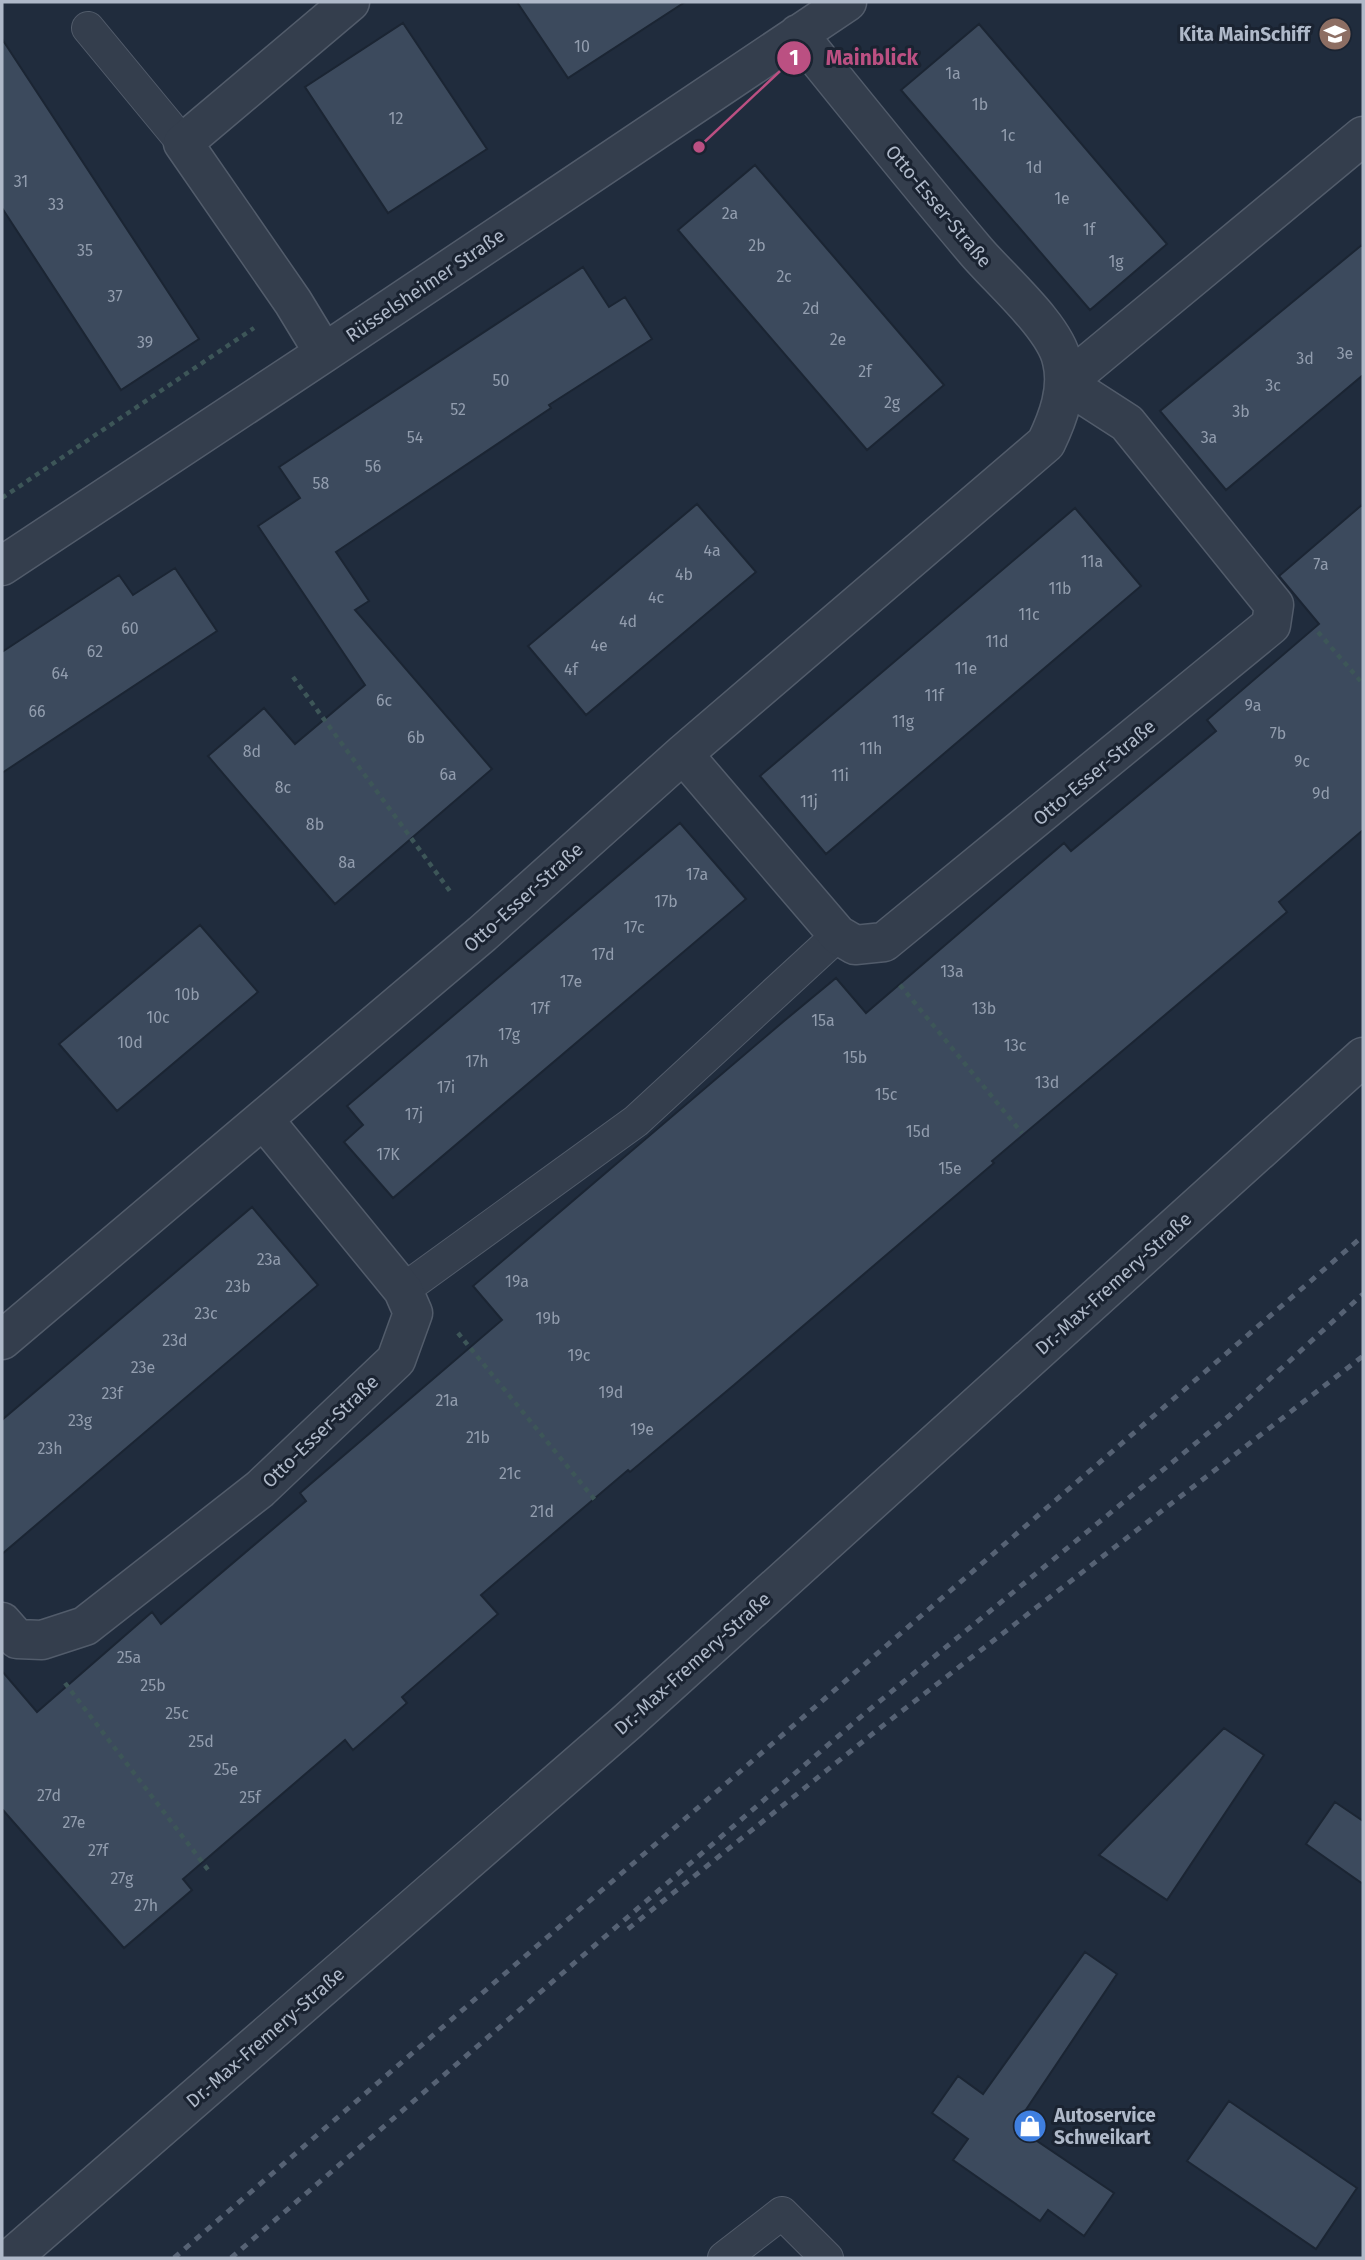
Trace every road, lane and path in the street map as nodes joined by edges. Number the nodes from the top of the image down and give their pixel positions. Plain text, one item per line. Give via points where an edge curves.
1 (349, 2) edge
2 (847, 2) edge
3 (88, 28) dead end
4 (798, 34) junction
5 (1363, 136) edge
6 (183, 144) junction
7 (292, 302) junction
8 (324, 354) junction
9 (1065, 383) junction
10 (2, 498) edge
11 (2, 566) edge
12 (1274, 606) junction
13 (293, 677) dead end
14 (1363, 684) edge
15 (683, 754) junction
16 (482, 934) junction
17 (838, 935) junction
18 (884, 942) junction
19 (1363, 1057) edge
20 (264, 1120) junction
21 (1022, 1133) dead end
22 (408, 1302) junction
23 (2, 1340) edge
24 (595, 1500) dead end
25 (2, 1622) edge
26 (42, 1640) junction
27 (209, 1871) dead end
28 (11, 2258) edge
29 (724, 2258) edge
30 (827, 2258) edge

1 - 6 street
2 - 4 street, Rüsselsheimer Straße
3 - 6 lane
4 - 8 street, Rüsselsheimer Straße
4 - 9 street, Otto-Esser-Straße via 975,251 1048,332 1062,359
5 - 9 street
6 - 7 street
7 - 8 street
7 - 10 path
8 - 11 street, Rüsselsheimer Straße
9 - 12 street via 1127,424
9 - 15 street, Otto-Esser-Straße via 1057,420 1046,443
12 - 14 path via 1296,607
12 - 18 street, Otto-Esser-Straße via 1271,625
13 - 16 path
15 - 16 street, Otto-Esser-Straße
15 - 17 street
16 - 20 street, Otto-Esser-Straße
17 - 18 street via 855,945
17 - 22 lane via 636,1121
18 - 21 path via 901,989
19 - 28 street, Dr.-Max-Fremery-Straße via 626,1722
20 - 22 street
20 - 23 street, Otto-Esser-Straße
22 - 24 path via 444,1317
22 - 26 street, Otto-Esser-Straße via 396,1360 260,1489 85,1626
25 - 26 street via 17,1639
26 - 27 path via 46,1658
29 - 30 lane via 782,2213

